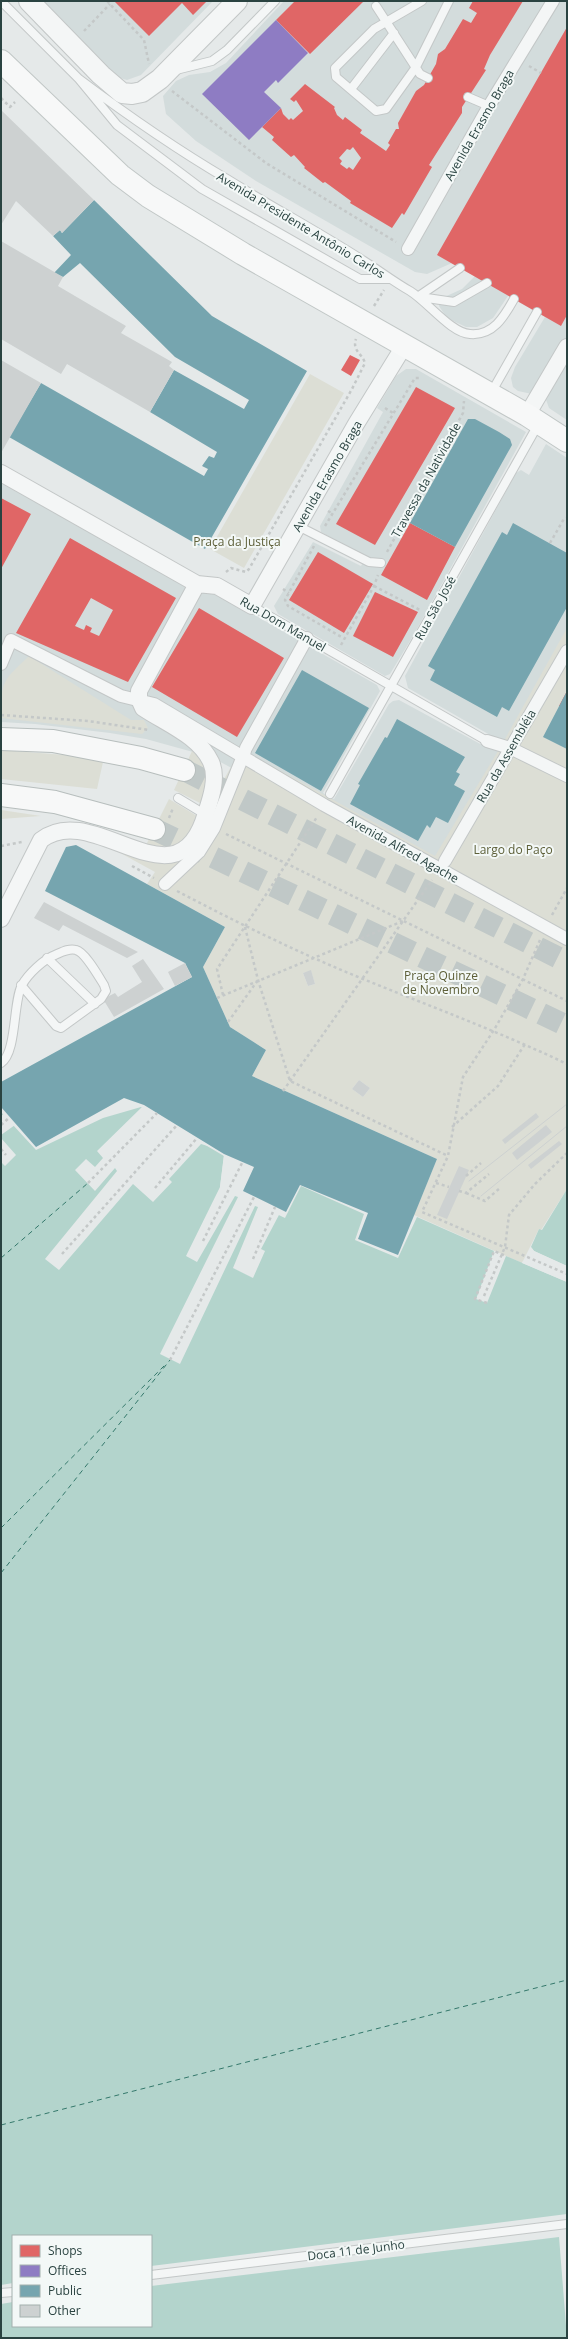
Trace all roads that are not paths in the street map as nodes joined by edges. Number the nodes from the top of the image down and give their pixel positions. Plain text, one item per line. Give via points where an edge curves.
1 (1, 1) edge
2 (29, 1) edge
3 (237, 1) edge
4 (275, 1) edge
5 (422, 1) edge
6 (449, 1) edge
7 (553, 1) edge
8 (376, 6) dead end
9 (386, 21) junction
10 (394, 33) junction
11 (1, 61) edge
12 (416, 67) junction
13 (164, 75) junction
14 (428, 78) dead end
15 (80, 79) junction
16 (351, 89) junction
17 (468, 97) dead end
18 (489, 106) junction
19 (408, 249) road end
20 (460, 268) dead end
21 (390, 279) junction
22 (487, 283) dead end
23 (419, 296) junction
24 (514, 299) dead end
25 (537, 312) dead end
26 (404, 346) junction
27 (567, 347) edge
28 (490, 394) junction
29 (533, 419) junction
30 (567, 441) edge
31 (1, 473) edge
32 (298, 526) junction
33 (381, 563) road end
34 (197, 584) junction
35 (252, 606) junction
36 (307, 638) junction
37 (567, 650) edge
38 (1, 664) edge
39 (391, 687) junction
40 (139, 699) junction
41 (1, 739) edge
42 (487, 741) joint
43 (510, 748) junction
44 (244, 752) junction
45 (184, 770) tunnel mouth
46 (567, 776) edge
47 (330, 794) dead end
48 (1, 796) edge
49 (178, 798) dead end
50 (210, 821) junction
51 (154, 829) tunnel mouth
52 (443, 864) junction
53 (165, 884) road end
54 (1, 919) edge
55 (567, 939) edge
56 (47, 958) junction
57 (22, 985) junction
58 (95, 1004) junction
59 (1, 1063) edge
60 (564, 2224) edge
61 (152, 2275) edge
62 (12, 2292) edge
63 (1, 2293) edge

1 - 15 lane, Avenida Presidente Antônio Carlos
2 - 13 street via 122,93 142,92
3 - 13 street
4 - 13 lane via 227,50 212,61
5 - 9 lane
6 - 12 lane
7 - 18 street, Avenida Erasmo Braga
8 - 9 lane
9 - 10 lane
9 - 16 lane via 374,29 335,68 336,77
10 - 12 lane
10 - 16 lane
11 - 26 main road via 120,175 148,196 243,254
12 - 14 lane via 420,74
12 - 16 lane via 383,111 376,111
15 - 21 lane, Avenida Presidente Antônio Carlos via 130,117 226,179
15 - 21 lane, Avenida Presidente Antônio Carlos via 117,125 202,189 360,279
17 - 18 lane
18 - 19 street, Avenida Erasmo Braga
20 - 23 lane
21 - 23 lane
22 - 23 lane via 454,302
23 - 24 lane via 460,332 471,334 485,332 496,326 504,318
25 - 28 lane
26 - 28 main road
26 - 32 street, Avenida Erasmo Braga
27 - 29 street, Rua São José
28 - 29 main road
29 - 30 main road
29 - 39 lane, Rua São José via 432,615
31 - 34 street, Rua Dom Manuel
32 - 33 lane via 369,562
32 - 35 street, Avenida Erasmo Braga
34 - 35 street, Rua Dom Manuel via 214,586
34 - 40 street via 139,691
35 - 36 lane, Rua Dom Manuel
36 - 39 lane, Rua Dom Manuel
36 - 44 street
37 - 43 street, Rua da Assembléia
38 - 40 street, Avenida Alfred Agache via 11,640 121,696
39 - 42 lane, Rua Dom Manuel
39 - 47 lane, Rua São José
40 - 44 street, Avenida Alfred Agache via 154,704
40 - 50 street via 143,708 200,744 212,764
41 - 45 main road via 54,741 141,758
42 - 43 street, Rua Dom Manuel
43 - 46 street, Rua Dom Manuel
43 - 52 street, Rua da Assembléia
44 - 50 street
44 - 52 street, Avenida Alfred Agache via 324,805
48 - 51 main road via 55,802
49 - 50 lane
50 - 53 street via 199,852
50 - 54 street via 188,846 169,856 155,856 112,839 82,831 51,832 41,840
52 - 55 street, Avenida Alfred Agache
56 - 57 lane
56 - 58 lane
56 - 58 lane via 69,950 77,950 82,954 106,991
57 - 58 lane via 56,1026 61,1028
57 - 59 lane via 12,1039 6,1059
60 - 61 lane, Doca 11 de Junho
62 - 63 lane

